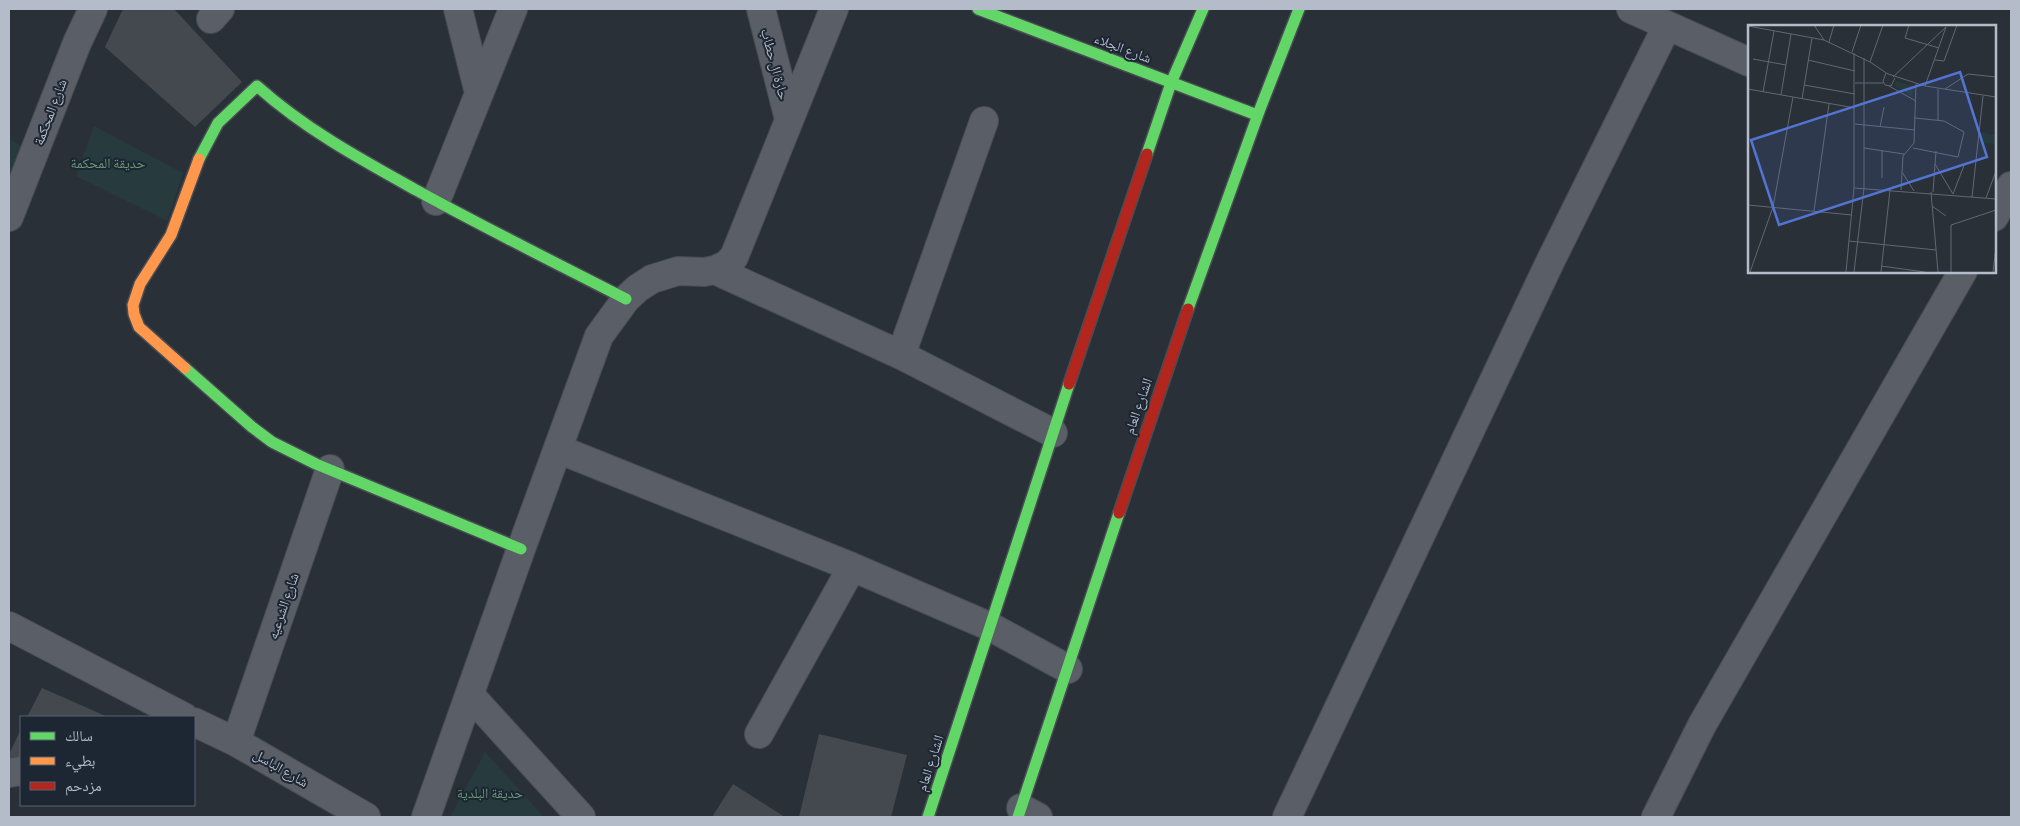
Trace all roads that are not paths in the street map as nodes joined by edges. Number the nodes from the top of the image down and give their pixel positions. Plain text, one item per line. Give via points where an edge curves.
1 (93, 9) edge
2 (458, 9) edge
3 (513, 9) edge
4 (761, 9) edge
5 (834, 9) edge
6 (978, 9) edge
7 (1204, 9) edge
8 (1299, 9) edge
9 (1631, 9) edge
10 (1667, 26) junction
11 (1748, 62) edge
12 (1171, 82) junction
13 (479, 93) junction
14 (1257, 115) junction
15 (790, 118) junction
16 (984, 121) dead end
17 (1995, 171) edge
18 (2011, 178) edge
19 (2011, 186) edge
20 (436, 201) junction
21 (1995, 215) edge
22 (9, 217) edge
23 (715, 270) junction
24 (1962, 272) edge
25 (626, 299) junction
26 (901, 355) junction
27 (1053, 433) junction
28 (558, 448) junction
29 (330, 470) junction
30 (521, 548) junction
31 (852, 567) junction
32 (9, 626) edge
33 (991, 627) junction
34 (1068, 669) junction
35 (470, 695) junction
36 (179, 716) edge
37 (195, 723) edge
38 (759, 734) dead end
39 (236, 742) junction
40 (338, 810) edge
41 (1026, 814) edge
42 (366, 817) edge
43 (426, 817) edge
44 (581, 817) edge
45 (928, 817) edge
46 (1287, 817) edge
47 (1656, 817) edge

1 - 22 street, شارع المحكمة
2 - 13 street
3 - 13 street
4 - 15 street, حارة ال حطاب
5 - 15 street
6 - 12 main road, شارع الجلاء
7 - 12 main road, الشارع العام
8 - 14 main road, الشارع العام
9 - 10 street
10 - 11 street
10 - 46 street via 1550,262
12 - 14 main road, شارع الجلاء
12 - 27 main road, الشارع العام
13 - 20 street
14 - 34 main road, الشارع العام via 1149,419
15 - 23 street via 734,257
16 - 26 street
17 - 18 street
19 - 21 street
20 - 25 main road
20 - 29 main road via 328,141 296,120 257,86 215,128 195,166 170,235 137,292 133,308 139,327 272,442
23 - 25 street via 665,274 638,288
23 - 26 street
24 - 47 street via 1702,725
25 - 28 street via 598,336
26 - 27 street
27 - 33 main road, الشارع العام
28 - 30 street
28 - 31 street
29 - 30 main road
29 - 39 street, شارع الشرعيه
30 - 35 street
31 - 33 street
31 - 38 street
32 - 36 street, شارع الباسل
33 - 34 street
33 - 45 main road, الشارع العام
34 - 41 main road, الشارع العام
35 - 43 street
35 - 44 street
37 - 39 street, شارع الباسل
39 - 40 street, شارع الباسل
40 - 42 street, شارع الباسل

